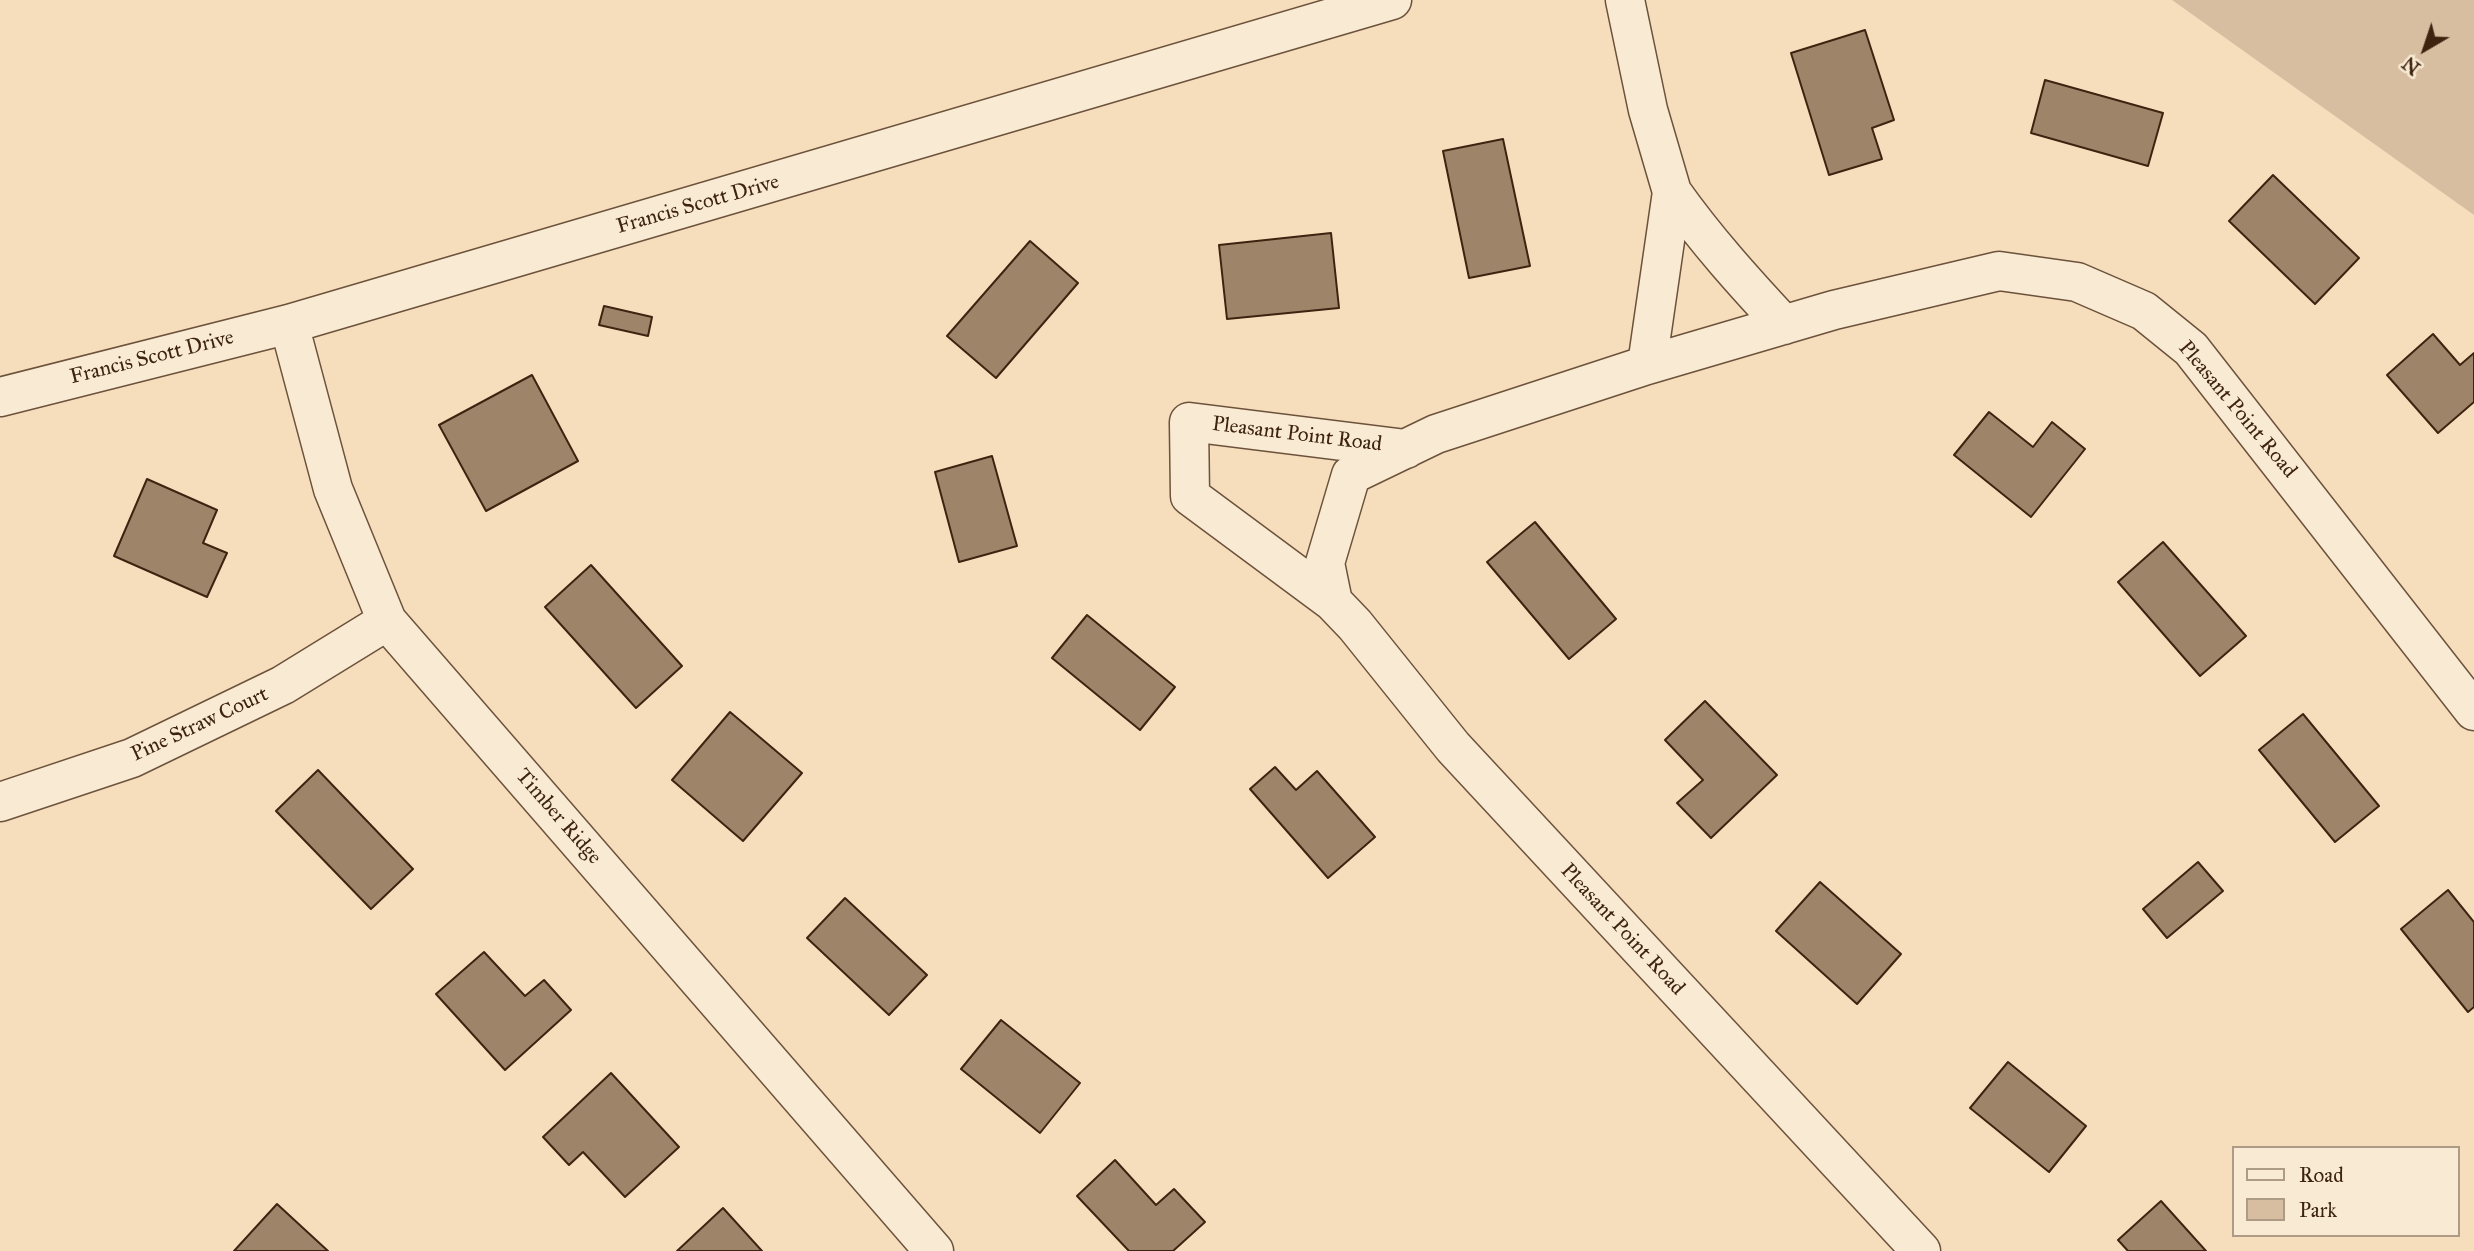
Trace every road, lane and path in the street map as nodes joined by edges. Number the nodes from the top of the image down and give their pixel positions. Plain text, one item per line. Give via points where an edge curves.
1 (1392, 0) edge
2 (1625, 0) edge
3 (1672, 192) junction
4 (289, 324) junction
5 (1784, 325) junction
6 (1647, 365) junction
7 (0, 397) edge
8 (1406, 449) junction
9 (1333, 602) junction
10 (387, 621) junction
11 (2474, 711) edge
12 (0, 802) edge
13 (934, 1251) edge
14 (1921, 1251) edge

1 - 4 street, Francis Scott Drive
2 - 3 street via 1648,110
3 - 5 street via 1699,230
3 - 6 street
4 - 7 street, Francis Scott Drive
4 - 10 street, Timber Ridge via 333,489
5 - 6 street, Pleasant Point Road
5 - 11 street, Pleasant Point Road via 1999,271 2077,282 2144,311 2192,349
6 - 8 street, Pleasant Point Road via 1454,428
8 - 9 street, Pleasant Point Road via 1351,475 1325,563
8 - 9 street, Pleasant Point Road via 1189,422 1190,496
9 - 14 street, Pleasant Point Road via 1453,747
10 - 12 street, Pine Straw Court via 283,685 132,758
10 - 13 street, Timber Ridge

